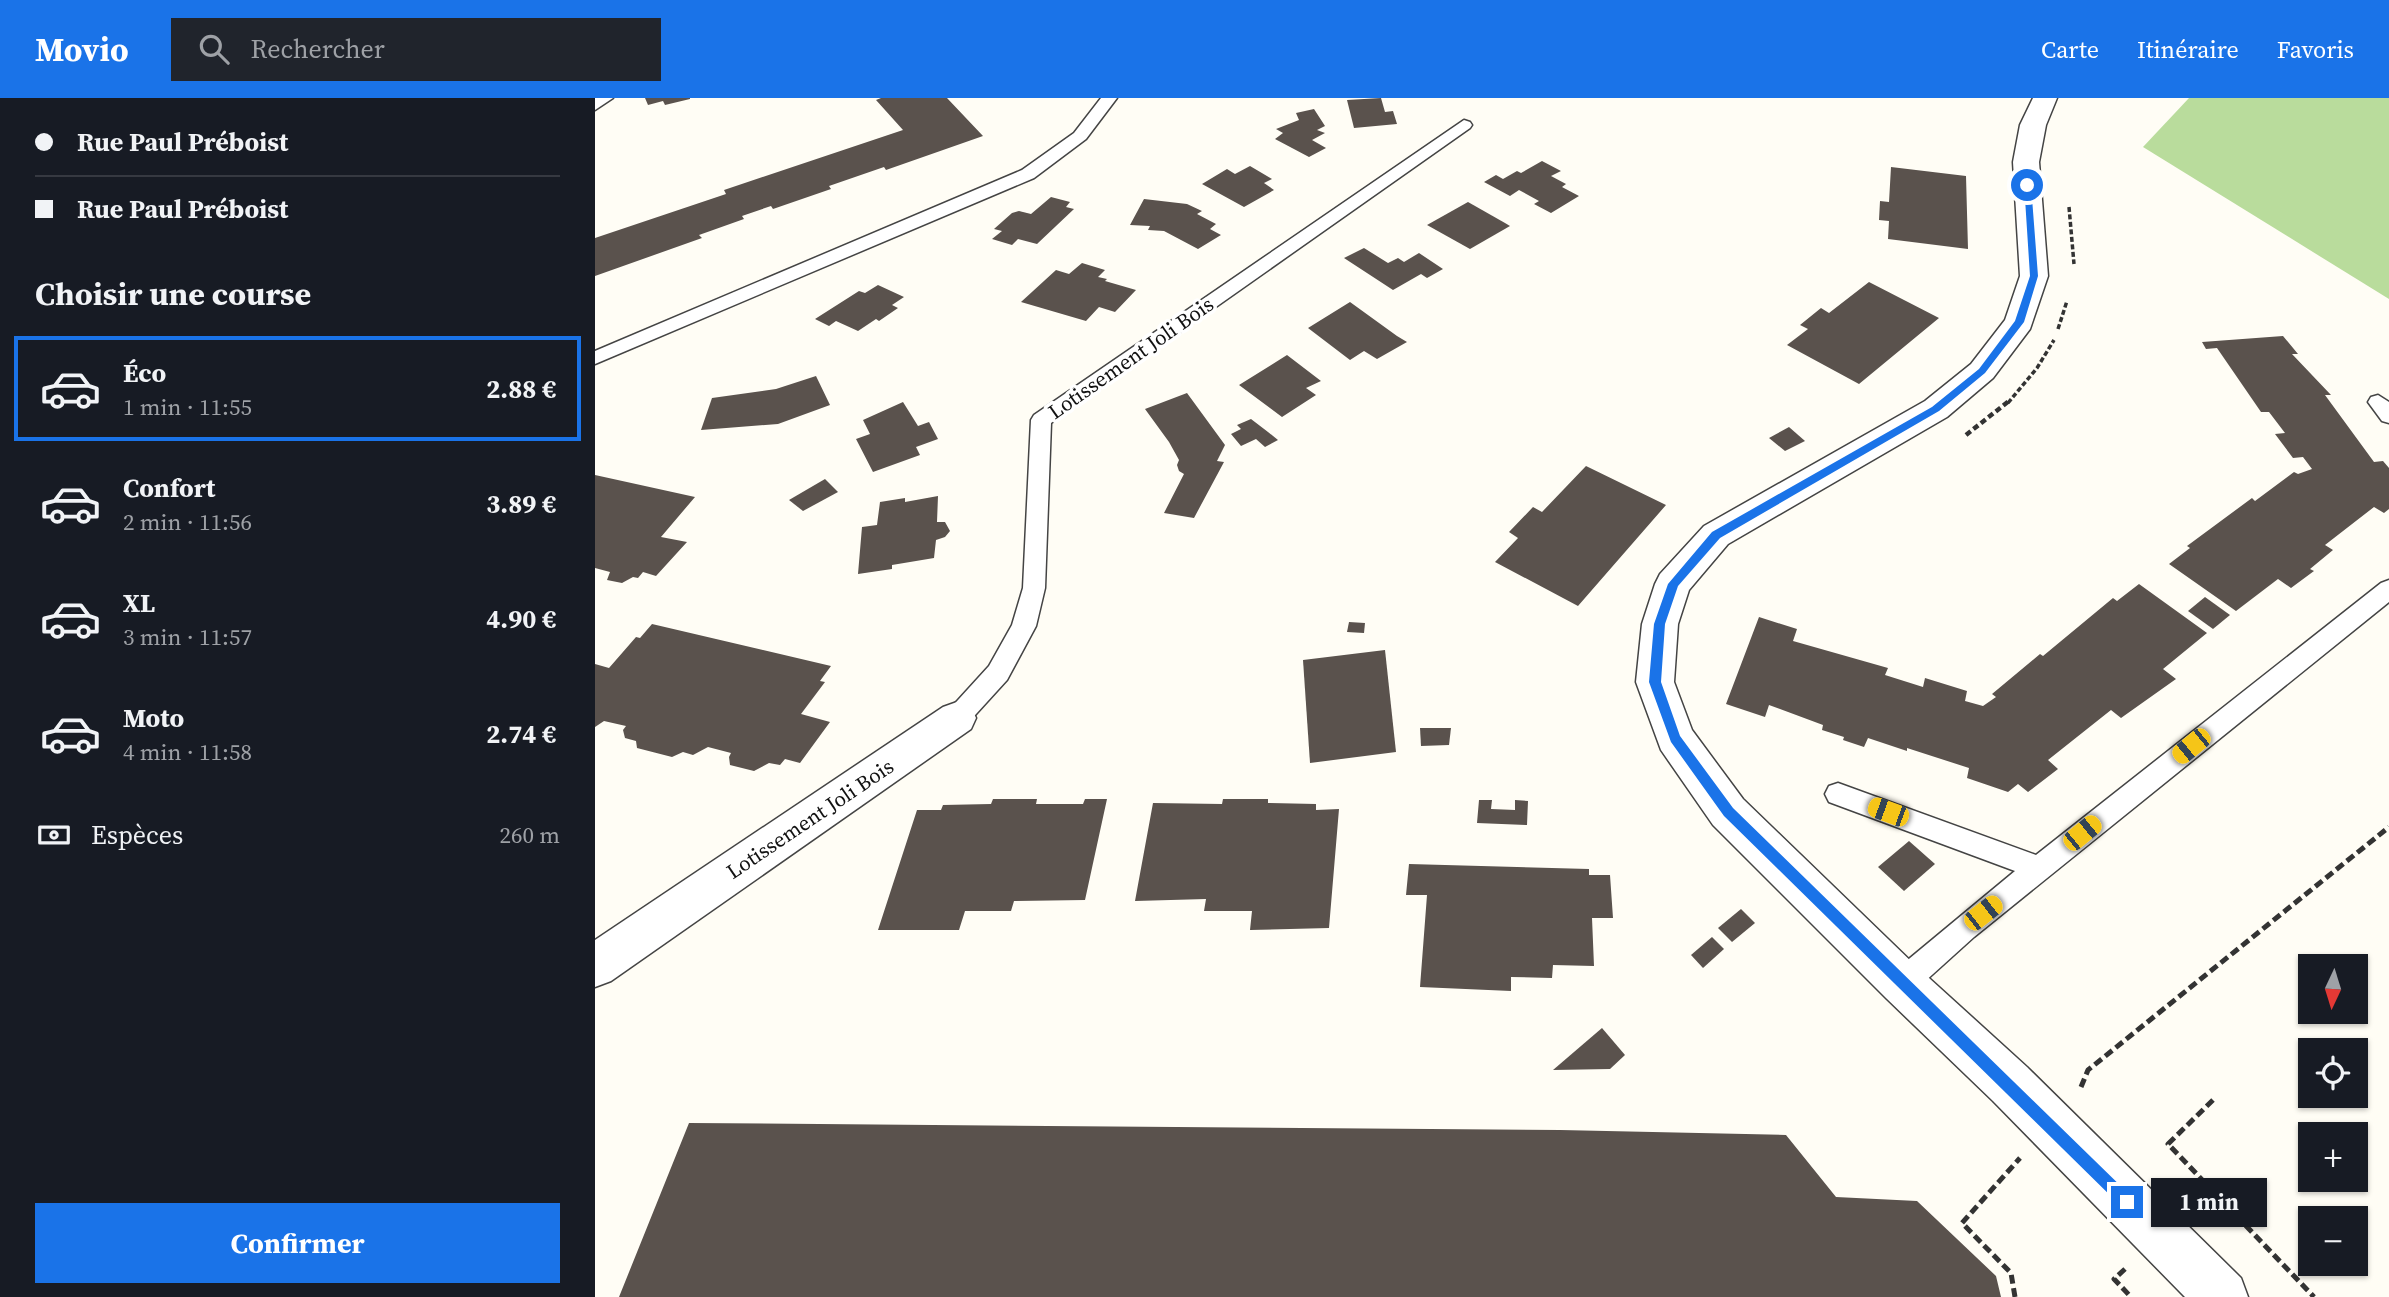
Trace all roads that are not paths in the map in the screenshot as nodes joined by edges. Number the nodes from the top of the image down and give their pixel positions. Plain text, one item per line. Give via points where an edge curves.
1 (605, 98) edge
2 (1109, 98) edge
3 (2045, 98) edge
4 (595, 105) edge
5 (1464, 125) dead end
6 (595, 358) edge
7 (2389, 589) edge
8 (957, 718) joint
9 (1837, 794) dead end
10 (2039, 868) junction
11 (595, 966) edge
12 (1902, 983) junction
13 (2222, 1297) edge

1 - 4 lane
2 - 6 lane via 1080,136 1028,174
3 - 12 street via 2033,125 2026,162 2034,276 2019,322 1982,371 1936,409 1716,535 1673,584 1660,624 1655,682 1675,738 1728,812
5 - 8 lane, Lotissement Joli Bois via 1041,420 1034,588 1024,626 997,673
7 - 10 lane
8 - 11 street, Lotissement Joli Bois
9 - 10 lane
10 - 12 lane
12 - 13 street

